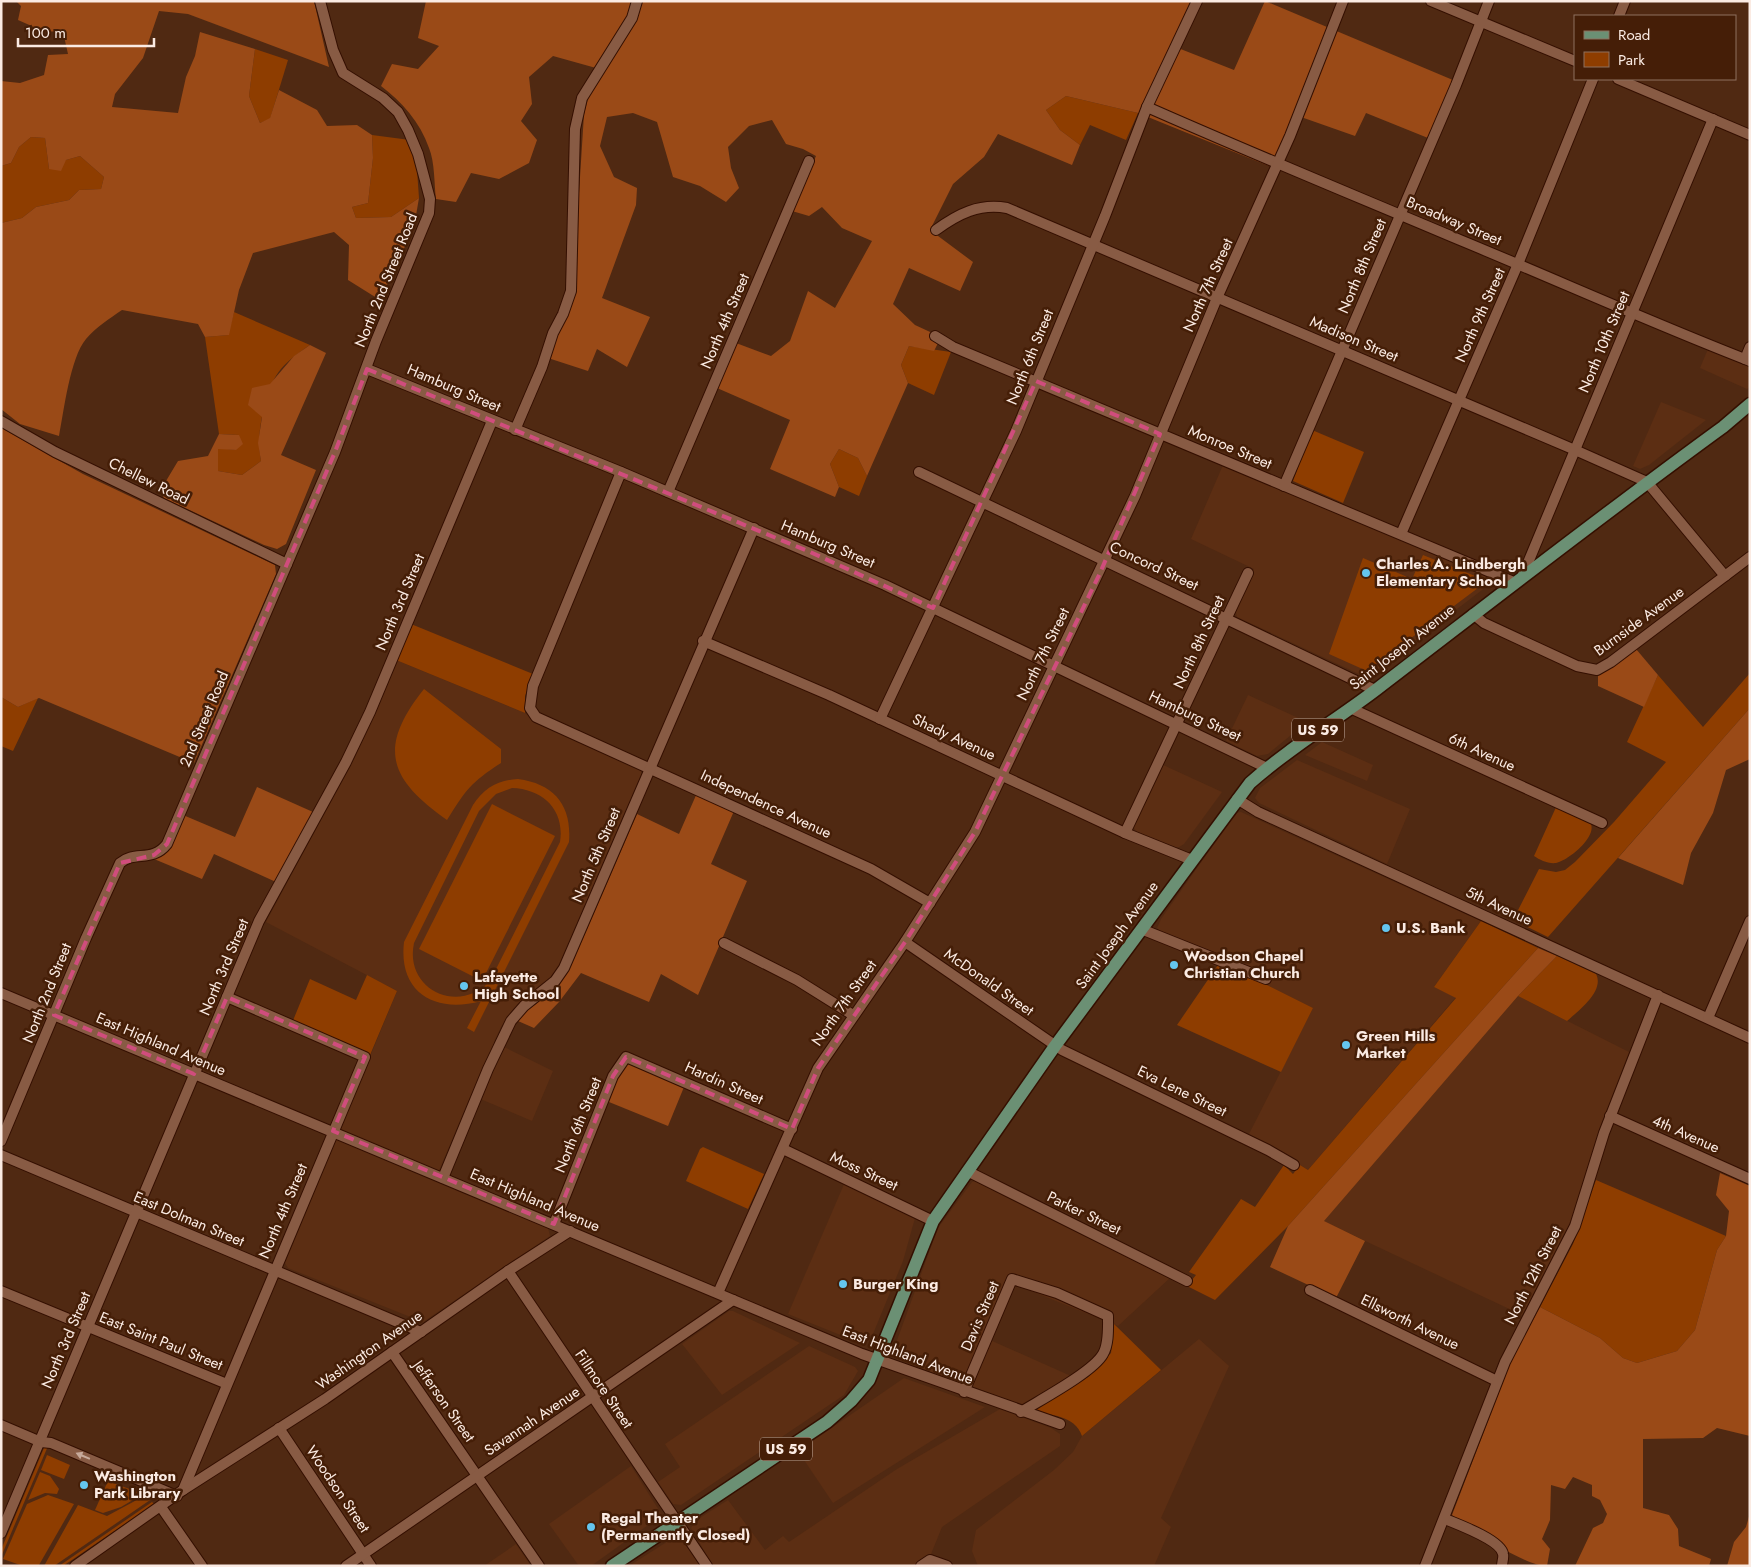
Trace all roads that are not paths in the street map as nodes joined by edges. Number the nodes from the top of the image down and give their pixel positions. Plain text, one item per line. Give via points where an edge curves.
1 (320, 1) edge
2 (637, 1) edge
3 (1197, 1) edge
4 (1343, 1) edge
5 (1431, 1) edge
6 (1489, 1) edge
7 (1626, 1) edge
8 (1619, 15) edge
9 (1481, 22) junction
10 (1574, 61) edge
11 (1593, 80) edge
12 (1620, 80) edge
13 (1147, 107) junction
14 (1713, 119) junction
15 (1750, 135) edge
16 (809, 161) dead end
17 (1277, 165) junction
18 (1400, 215) junction
19 (936, 230) dead end
20 (1093, 245) junction
21 (1518, 264) junction
22 (1217, 298) junction
23 (1632, 314) junction
24 (935, 336) dead end
25 (1750, 347) edge
26 (1342, 350) junction
27 (1747, 360) edge
28 (367, 368) junction
29 (1036, 381) junction
30 (1459, 399) junction
31 (1750, 404) edge
32 (1, 421) edge
33 (492, 421) junction
34 (515, 430) junction
35 (1160, 434) junction
36 (1575, 450) junction
37 (621, 472) junction
38 (920, 472) dead end
39 (1647, 482) junction
40 (1284, 486) junction
41 (668, 492) junction
42 (982, 503) junction
43 (754, 528) junction
44 (1401, 534) junction
45 (1750, 557) edge
46 (1106, 560) junction
47 (287, 564) junction
48 (1248, 573) dead end
49 (1725, 576) junction
50 (1518, 580) junction
51 (933, 608) junction
52 (1473, 614) junction
53 (1227, 618) junction
54 (703, 642) junction
55 (1054, 666) junction
56 (1375, 690) junction
57 (1350, 708) junction
58 (880, 719) junction
59 (1176, 724) junction
60 (650, 767) junction
61 (1268, 768) junction
62 (1002, 776) junction
63 (1236, 799) junction
64 (1602, 823) dead end
65 (1125, 833) junction
66 (125, 859) joint
67 (1192, 860) junction
68 (930, 903) junction
69 (1750, 921) edge
70 (1141, 929) junction
71 (906, 942) junction
72 (724, 944) dead end
73 (1266, 979) dead end
74 (1, 993) edge
75 (1658, 995) junction
76 (227, 997) junction
77 (54, 1015) junction
78 (853, 1015) junction
79 (1708, 1018) junction
80 (1750, 1038) edge
81 (1055, 1046) junction
82 (644, 1065) joint
83 (194, 1074) junction
84 (1610, 1116) junction
85 (792, 1130) junction
86 (333, 1131) junction
87 (1, 1141) edge
88 (783, 1150) junction
89 (1, 1156) edge
90 (1294, 1165) dead end
91 (967, 1171) junction
92 (444, 1178) junction
93 (1750, 1179) edge
94 (136, 1213) junction
95 (933, 1221) junction
96 (554, 1224) junction
97 (570, 1231) junction
98 (274, 1270) junction
99 (508, 1271) junction
100 (1187, 1281) dead end
101 (1310, 1290) dead end
102 (1, 1291) edge
103 (718, 1293) junction
104 (733, 1300) junction
105 (88, 1328) junction
106 (421, 1332) junction
107 (392, 1352) junction
108 (877, 1360) junction
109 (1497, 1381) junction
110 (227, 1384) junction
111 (964, 1392) junction
112 (592, 1399) junction
113 (1021, 1412) junction
114 (1060, 1424) dead end
115 (1, 1425) edge
116 (279, 1428) junction
117 (41, 1442) junction
118 (477, 1476) junction
119 (180, 1493) junction
120 (161, 1507) junction
121 (1445, 1519) junction
122 (677, 1522) junction
123 (1, 1533) edge
124 (363, 1554) junction
125 (926, 1563) edge
126 (75, 1566) edge
127 (202, 1566) edge
128 (346, 1566) edge
129 (372, 1566) edge
130 (539, 1566) edge
131 (612, 1566) edge
132 (707, 1566) edge
133 (947, 1566) edge
134 (1424, 1566) edge
135 (1502, 1566) edge

1 - 28 street, North 2nd Street Road via 333,50 343,73 383,98 398,112 418,154 430,199 426,225
2 - 34 street via 632,18 582,98 575,128 571,291
3 - 13 street, North 6th Street
4 - 17 street, North 7th Street
5 - 9 street
6 - 9 street, North 8th Street
7 - 8 street
9 - 10 street
9 - 18 street, North 8th Street
11 - 21 street, North 9th Street
12 - 14 street
13 - 17 street, Broadway Street
13 - 20 street, North 6th Street
14 - 15 street
14 - 23 street, North 10th Street
16 - 41 street, North 4th Street
17 - 18 street, Broadway Street
17 - 22 street, North 7th Street
18 - 21 street, Broadway Street
18 - 26 street, North 8th Street
19 - 20 street, Madison Street via 973,209 991,205 1007,208
20 - 22 street, Madison Street
20 - 29 street, North 6th Street
21 - 23 street, Broadway Street
21 - 30 street, North 9th Street
22 - 26 street, Madison Street
22 - 35 street, North 7th Street
23 - 27 street, Broadway Street
23 - 36 street, North 10th Street
24 - 29 street, Monroe Street via 953,347
25 - 27 street
26 - 30 street, Madison Street
26 - 40 street, North 8th Street
28 - 33 street, Hamburg Street
28 - 47 street, North 2nd Street Road
29 - 35 street, Monroe Street
29 - 42 street, North 6th Street
30 - 36 street, Madison Street
30 - 44 street, North 9th Street
31 - 39 main road, Saint Joseph Avenue / US 59
32 - 47 street, Chellew Road via 55,452
33 - 34 street, Hamburg Street
33 - 76 street, North 3rd Street via 370,712 260,921
34 - 37 street, Hamburg Street
35 - 40 street, Monroe Street
35 - 46 street, North 7th Street
36 - 39 street, Madison Street
36 - 50 street, North 10th Street
37 - 41 street, Hamburg Street
37 - 60 street, Independence Avenue via 530,698 530,708 536,717
38 - 42 street, Concord Street
39 - 49 street, Madison Street
39 - 50 main road, Saint Joseph Avenue / US 59
40 - 44 street, Monroe Street
41 - 43 street, Hamburg Street
42 - 46 street, Concord Street
42 - 51 street, North 6th Street
43 - 51 street, Hamburg Street
43 - 54 street, North 5th Street
44 - 50 street, Monroe Street
45 - 49 street, Burnside Avenue
46 - 53 street, Concord Street
46 - 55 street, North 7th Street
47 - 66 street, 2nd Street Road via 167,844 154,855
48 - 53 street, North 8th Street
49 - 52 street, Burnside Avenue via 1601,669 1577,666 1484,623
50 - 52 main road, Saint Joseph Avenue / US 59
51 - 55 street, Hamburg Street
51 - 58 street, North 6th Street
52 - 56 main road, Saint Joseph Avenue / US 59
53 - 56 street, Concord Street
53 - 59 street, North 8th Street
54 - 58 street, Shady Avenue
54 - 60 street, North 5th Street
55 - 59 street, Hamburg Street
55 - 62 street, North 7th Street
56 - 57 main road, Saint Joseph Avenue / US 59
57 - 61 main road, Saint Joseph Avenue / US 59
57 - 64 street, 6th Avenue
58 - 62 street, Shady Avenue
59 - 61 street, Hamburg Street
59 - 65 street, North 8th Street
60 - 68 street, Independence Avenue via 871,869
60 - 92 street, North 5th Street via 564,968 555,981 511,1021
61 - 63 main road, Saint Joseph Avenue / US 59
62 - 65 street, Shady Avenue
62 - 68 street, North 7th Street via 975,832
63 - 67 main road, Saint Joseph Avenue / US 59
63 - 75 street, 5th Avenue via 1258,812
65 - 67 street, Shady Avenue
66 - 77 street, North 2nd Street via 120,863
67 - 70 main road, Saint Joseph Avenue / US 59
68 - 71 street, North 7th Street
69 - 79 street
70 - 73 street
70 - 81 main road, Saint Joseph Avenue / US 59
71 - 78 street, North 7th Street
71 - 81 street, McDonald Street
72 - 78 street via 797,980
74 - 77 street, East Highland Avenue
75 - 79 street, 5th Avenue
75 - 84 street, North 12th Street
76 - 83 street, North 3rd Street
76 - 86 street, North 4th Street via 365,1057
77 - 83 street, East Highland Avenue
77 - 87 street, North 2nd Street
78 - 85 street, North 7th Street via 818,1068
79 - 80 street, 5th Avenue
81 - 90 street, Eva Lene Street
81 - 91 main road, Saint Joseph Avenue / US 59
82 - 85 street, Hardin Street
82 - 96 street, North 6th Street via 626,1057 613,1076
83 - 86 street, East Highland Avenue
83 - 94 street, North 3rd Street
84 - 93 street, 4th Avenue
84 - 109 street, North 12th Street via 1575,1226
85 - 88 street, North 7th Street
86 - 92 street, East Highland Avenue
86 - 98 street, North 4th Street
88 - 95 street, Moss Street
88 - 103 street, North 7th Street
89 - 94 street, East Dolman Street
91 - 95 main road, Saint Joseph Avenue / US 59
91 - 100 street, Parker Street
92 - 96 street, East Highland Avenue
94 - 98 street, East Dolman Street
94 - 105 street, North 3rd Street
95 - 108 main road, Saint Joseph Avenue / US 59
96 - 97 street, East Highland Avenue
97 - 99 street, Washington Avenue
97 - 103 street, East Highland Avenue
98 - 106 street, East Dolman Street
98 - 110 street, North 4th Street
99 - 106 street, Washington Avenue
99 - 112 street, Fillmore Street
101 - 109 street, Ellsworth Avenue
102 - 105 street, East Saint Paul Street
103 - 104 street, East Highland Avenue
104 - 108 street, East Highland Avenue
104 - 112 street, Savannah Avenue
105 - 110 street, East Saint Paul Street
105 - 117 street, North 3rd Street
106 - 107 street, Washington Avenue
107 - 116 street, Washington Avenue
107 - 118 street, Jefferson Street
108 - 111 street, East Highland Avenue
108 - 122 main road, Saint Joseph Avenue / US 59 via 862,1390 827,1422
109 - 121 street, North 12th Street
110 - 119 street, North 4th Street
111 - 113 street, East Highland Avenue
111 - 113 street, Davis Street via 1012,1279 1057,1293 1108,1316 1103,1354 1080,1376
112 - 118 street, Savannah Avenue
112 - 122 street, Fillmore Street
113 - 114 street, East Highland Avenue
115 - 117 street
116 - 119 street, Washington Avenue
116 - 124 street, Woodson Street
119 -> 117 street
117 - 123 street, North 3rd Street
118 - 124 street, Savannah Avenue
118 - 130 street, Jefferson Street
119 - 120 street
120 - 126 street
120 - 127 street
121 - 134 street, North 12th Street
121 - 135 street via 1500,1547
122 - 131 main road, Saint Joseph Avenue / US 59
122 - 132 street, Fillmore Street
124 - 128 street, Savannah Avenue
124 - 129 street, Woodson Street
125 - 133 street

